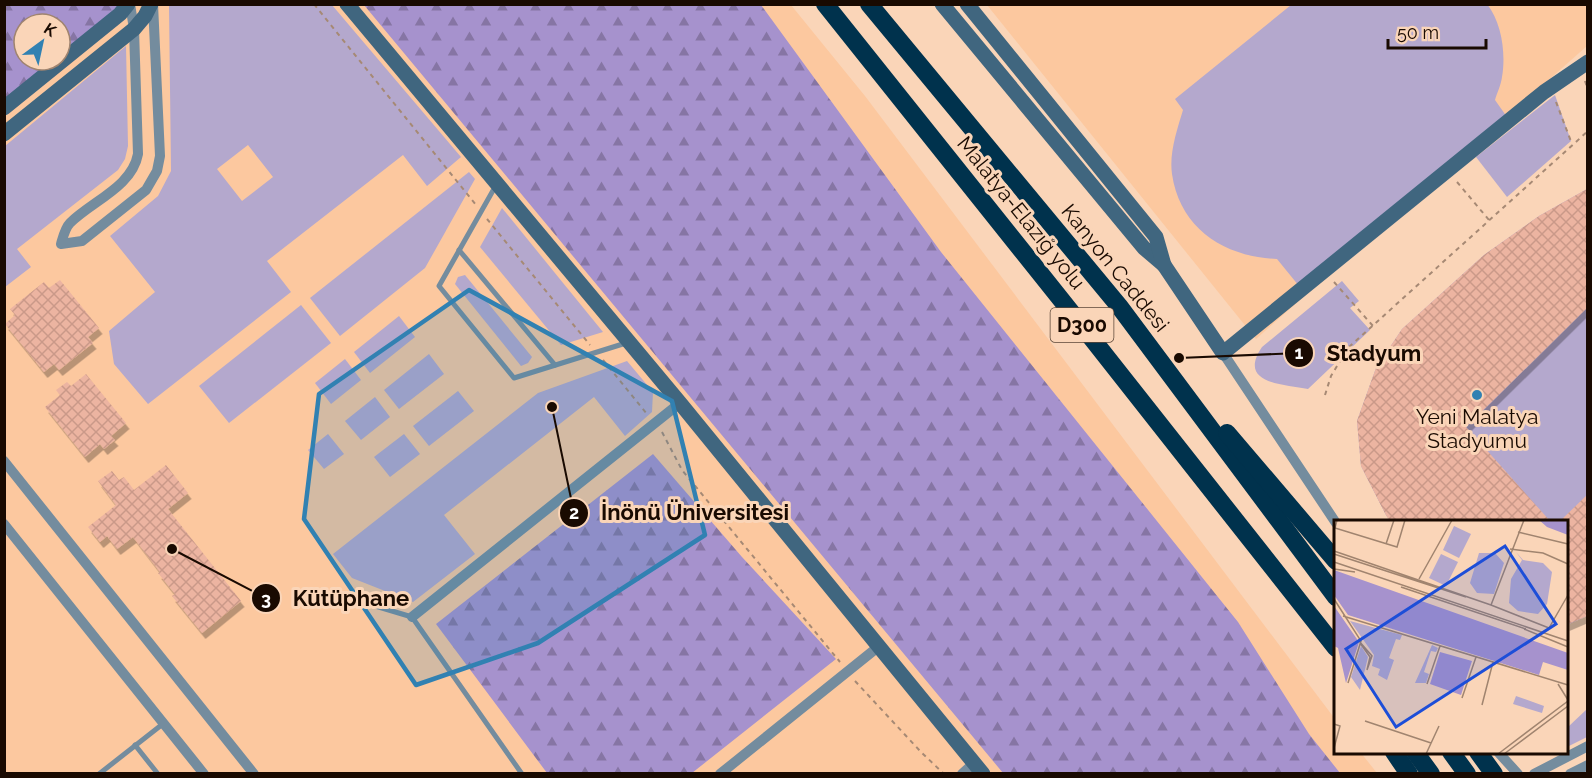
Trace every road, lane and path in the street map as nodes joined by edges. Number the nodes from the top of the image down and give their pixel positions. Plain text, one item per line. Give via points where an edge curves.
1 (129, 4) edge
2 (152, 4) edge
3 (314, 4) edge
4 (347, 4) edge
5 (825, 4) edge
6 (869, 4) edge
7 (942, 4) edge
8 (967, 4) edge
9 (134, 29) junction
10 (1587, 62) edge
11 (1551, 88) junction
12 (4, 108) edge
13 (1587, 131) edge
14 (4, 134) edge
15 (1572, 145) junction
16 (1448, 171) junction
17 (498, 183) junction
18 (481, 211) junction
19 (1489, 220) junction
20 (459, 250) junction
21 (1164, 265) junction
22 (1324, 270) junction
23 (1123, 310) junction
24 (1373, 326) junction
25 (629, 342) junction
26 (596, 352) junction
27 (1223, 353) junction
28 (555, 365) junction
29 (1325, 395) dead end
30 (680, 403) junction
31 (655, 423) junction
32 (4, 461) edge
33 (1334, 522) edge
34 (4, 524) edge
35 (1334, 560) edge
36 (1334, 596) edge
37 (372, 605) dead end
38 (412, 616) junction
39 (878, 647) junction
40 (1334, 647) edge
41 (847, 672) junction
42 (164, 723) junction
43 (135, 745) junction
44 (1587, 746) edge
45 (1395, 754) edge
46 (1416, 754) edge
47 (1452, 754) edge
48 (1479, 754) edge
49 (1499, 754) edge
50 (1587, 765) edge
51 (978, 768) edge
52 (99, 774) edge
53 (158, 774) edge
54 (204, 774) edge
55 (254, 774) edge
56 (522, 774) edge
57 (720, 774) edge
58 (944, 774) edge
59 (962, 774) edge
60 (1408, 774) edge
61 (1431, 774) edge
62 (1467, 774) edge
63 (1494, 774) edge
64 (1518, 774) edge
65 (1534, 774) edge
66 (1570, 774) edge

1 - 9 street
1 - 12 main road
2 - 9 main road
2 - 9 street via 160,156 157,171 146,190 82,241 61,244 68,224 130,175 136,163
3 - 18 path
4 - 17 main road
5 - 40 highway, Malatya-Elazığ yolu / D300
6 - 23 highway, Kanyon Caddesi / D300
7 - 21 main road via 1143,248
8 - 21 main road via 1156,237
9 - 14 main road
10 - 11 main road
11 - 15 path
11 - 16 main road
13 - 15 path
15 - 19 path
16 - 19 path
16 - 22 main road
17 - 18 lane
17 - 25 main road
18 - 20 lane
18 - 26 path
19 - 24 path
20 - 28 lane
20 - 28 lane via 438,286 514,378
21 - 27 main road
22 - 24 path
22 - 27 main road
23 - 35 highway
23 - 36 highway, Kanyon Caddesi / D300
24 - 29 path via 1348,348
25 - 26 lane
25 - 30 main road
26 - 28 lane
26 - 31 path
27 - 33 street
30 - 31 street
30 - 39 main road
31 - 38 street
31 - 41 path via 682,470
32 - 55 street
34 - 42 street
37 - 38 lane
38 - 56 lane
39 - 41 street
39 - 51 main road
41 - 57 street
41 - 58 path
42 - 43 lane
42 - 54 street
43 - 52 lane
43 - 53 lane
44 - 65 street
45 - 60 highway
46 - 61 highway
47 - 62 highway
48 - 63 highway
49 - 64 street
50 - 66 street
51 - 59 street

